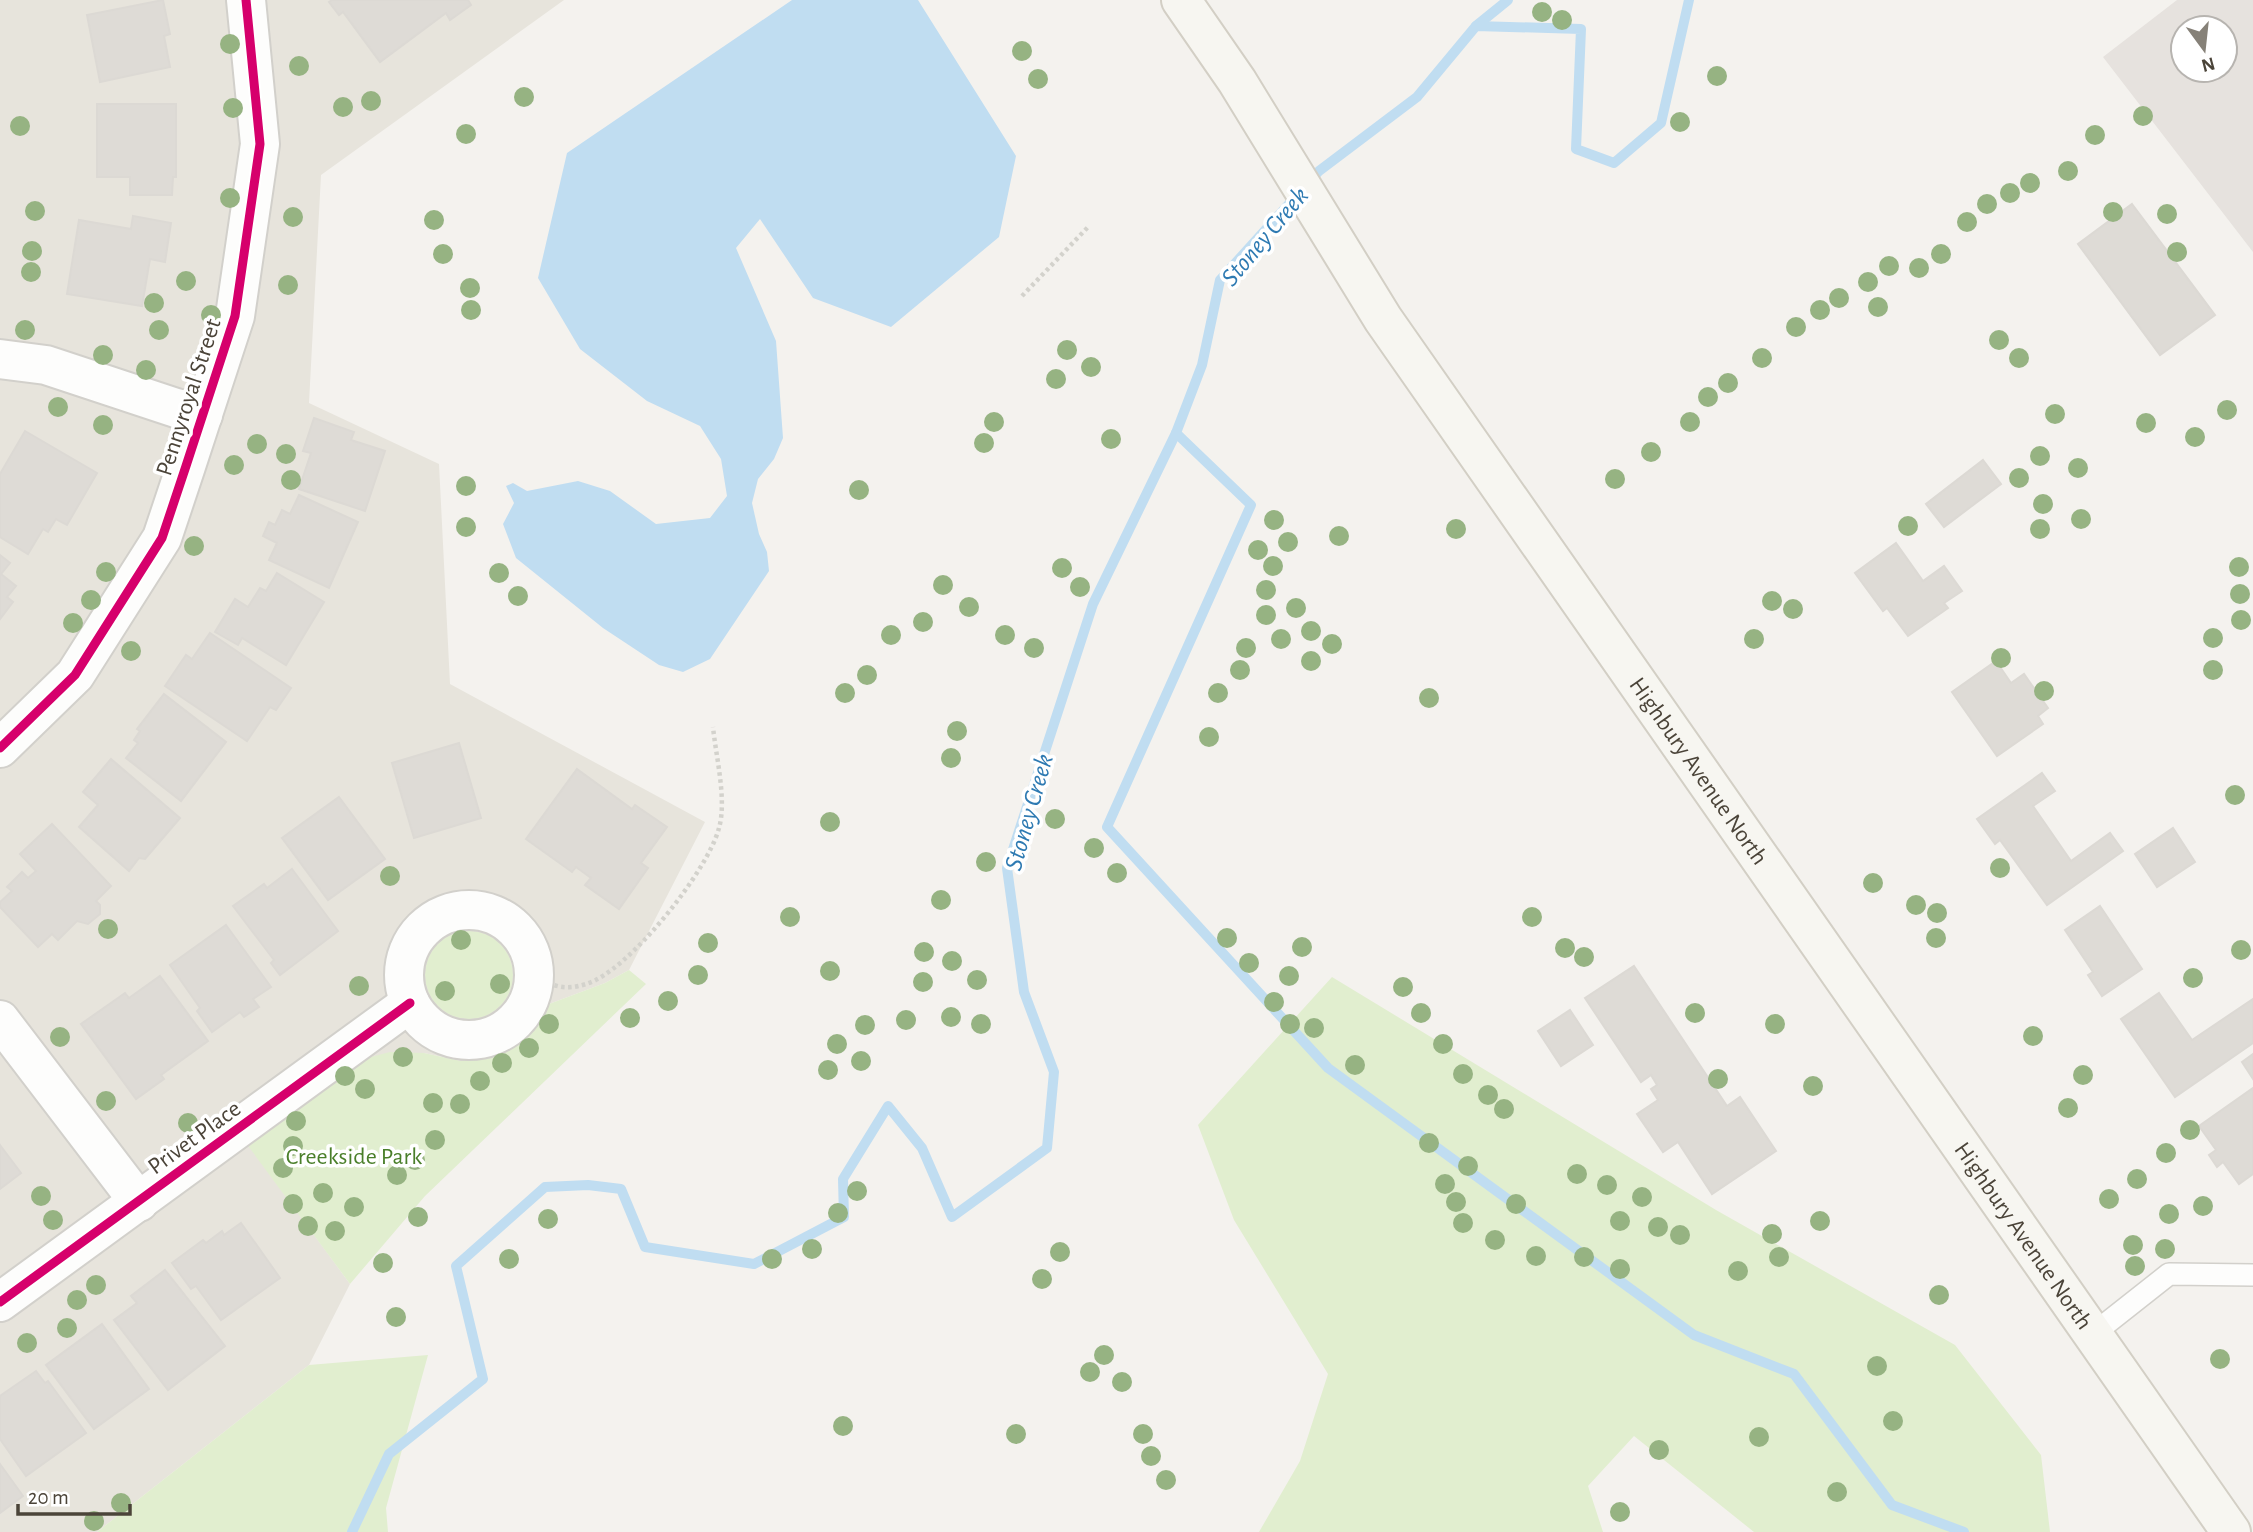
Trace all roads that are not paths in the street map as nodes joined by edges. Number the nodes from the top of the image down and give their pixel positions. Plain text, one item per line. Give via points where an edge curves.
1 (246, 0) edge
2 (1181, 0) edge
3 (0, 359) edge
4 (203, 415) junction
5 (0, 748) edge
6 (411, 1003) junction
7 (0, 1020) edge
8 (139, 1202) junction
9 (2253, 1275) edge
10 (0, 1302) edge
11 (2093, 1334) junction
12 (2231, 1532) edge

1 - 4 street, Pennyroyal Street via 260,144 235,316
2 - 11 main road, Highbury Avenue North via 1237,81 1383,319
3 - 4 street via 46,365
4 - 5 street, Pennyroyal Street via 162,538 75,675
6 - 6 street via 404,983 405,962 420,933 445,914 466,909 507,921 532,955 535,977 531,998 503,1031 483,1039 441,1033 423,1021
6 - 8 street, Privet Place
7 - 8 street
8 - 10 street, Privet Place
9 - 11 lane via 2169,1274
11 - 12 main road, Highbury Avenue North

